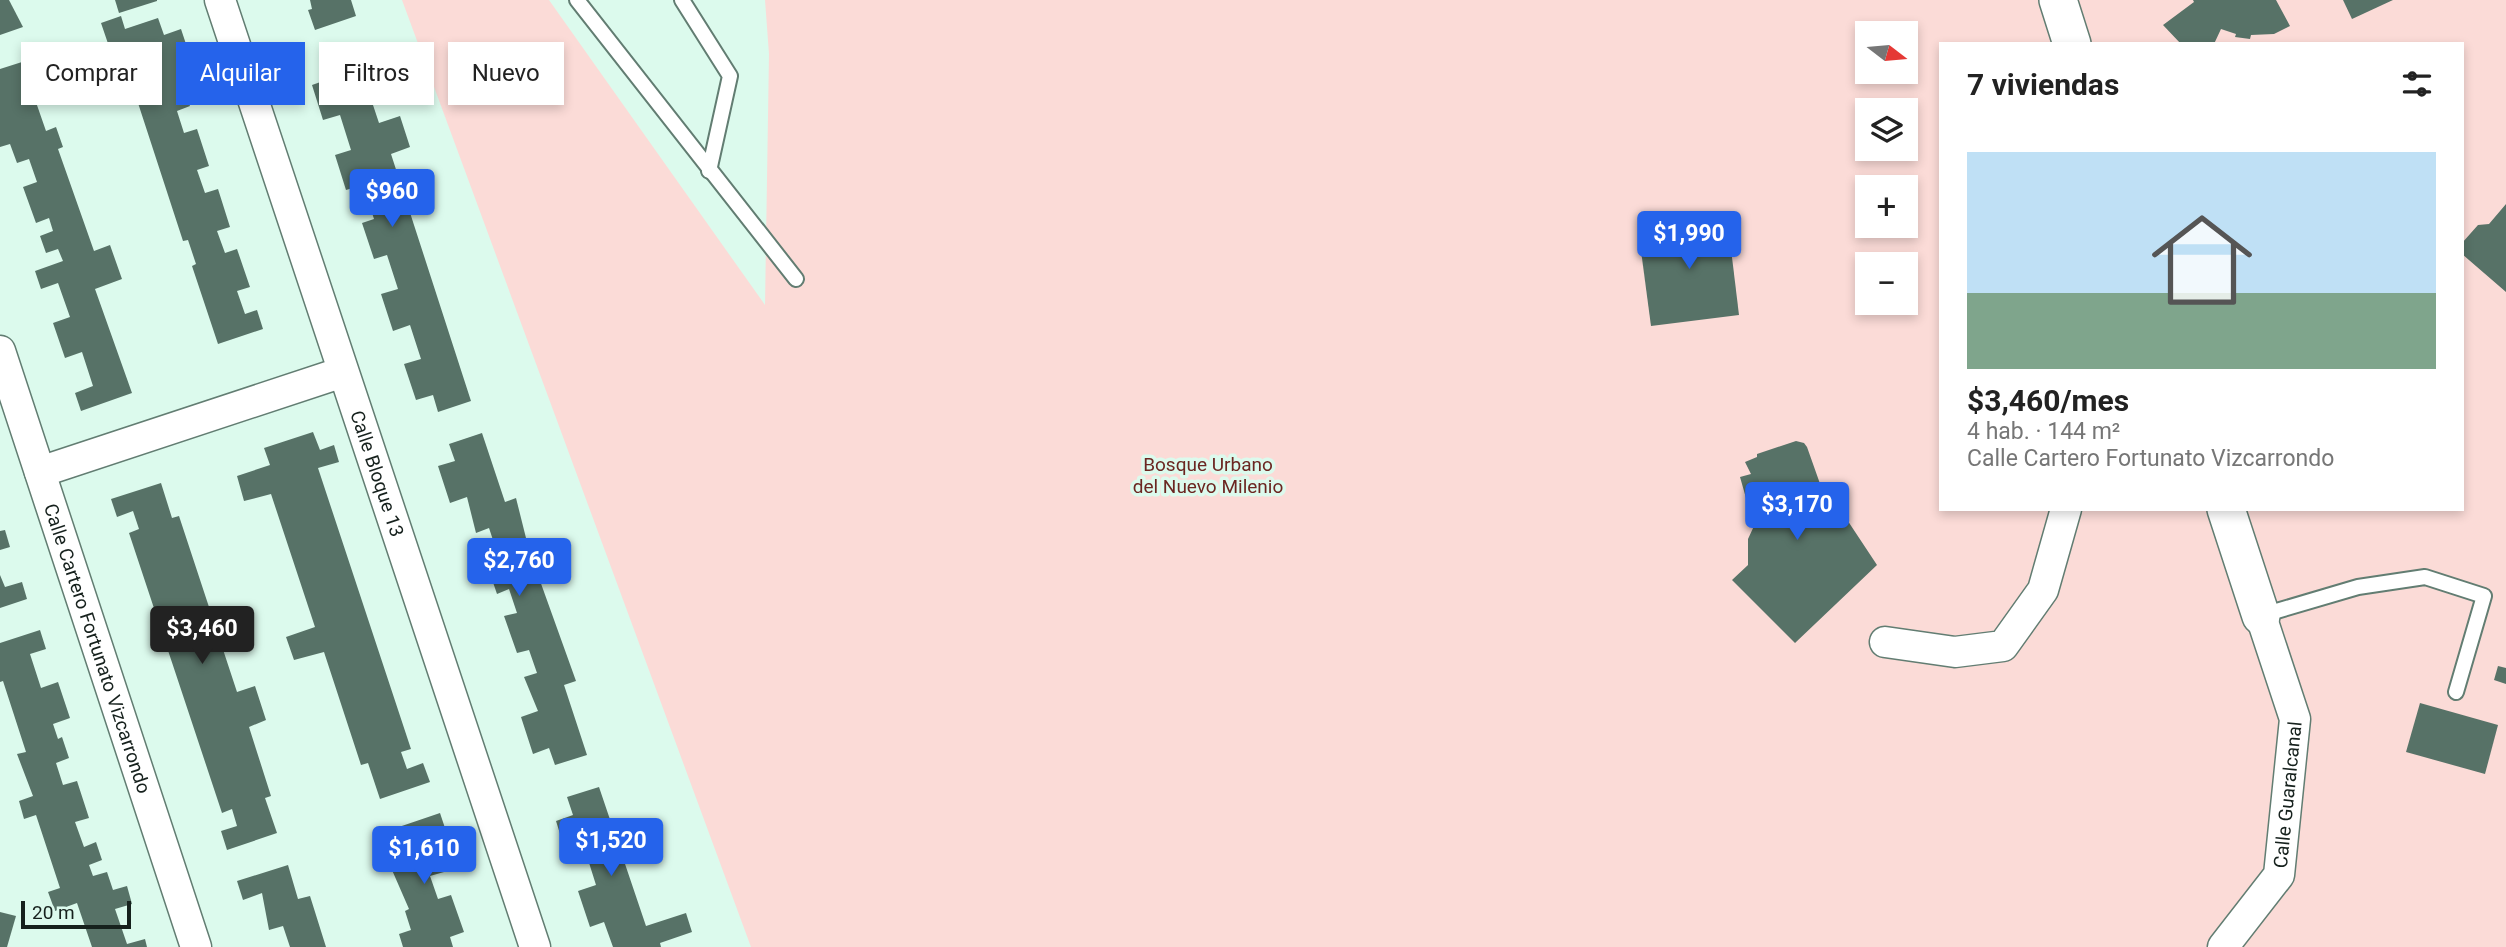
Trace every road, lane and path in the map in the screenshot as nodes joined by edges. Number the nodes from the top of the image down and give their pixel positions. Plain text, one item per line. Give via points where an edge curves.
1 (220, 0) edge
2 (577, 0) edge
3 (682, 0) edge
4 (2058, 0) edge
5 (2071, 42) edge
6 (709, 171) junction
7 (796, 279) dead end
8 (0, 351) edge
9 (343, 372) junction
10 (40, 472) junction
11 (2065, 511) edge
12 (2227, 511) edge
13 (2261, 616) junction
14 (1885, 642) dead end
15 (2456, 692) dead end
16 (196, 947) edge
17 (535, 947) edge
18 (2223, 947) edge

1 - 9 street, Calle Bloque 13
2 - 6 lane
3 - 6 lane via 730,76
4 - 5 street
6 - 7 lane
8 - 10 street, Calle Cartero Fortunato Vizcarrondo
9 - 10 street
9 - 17 street, Calle Bloque 13
10 - 16 street, Calle Cartero Fortunato Vizcarrondo
11 - 14 street via 2043,590 2003,646 1955,652
12 - 13 street, Calle Guaralcanal
13 - 15 lane via 2358,587 2425,577 2484,596
13 - 18 street, Calle Guaralcanal via 2295,719 2279,875

